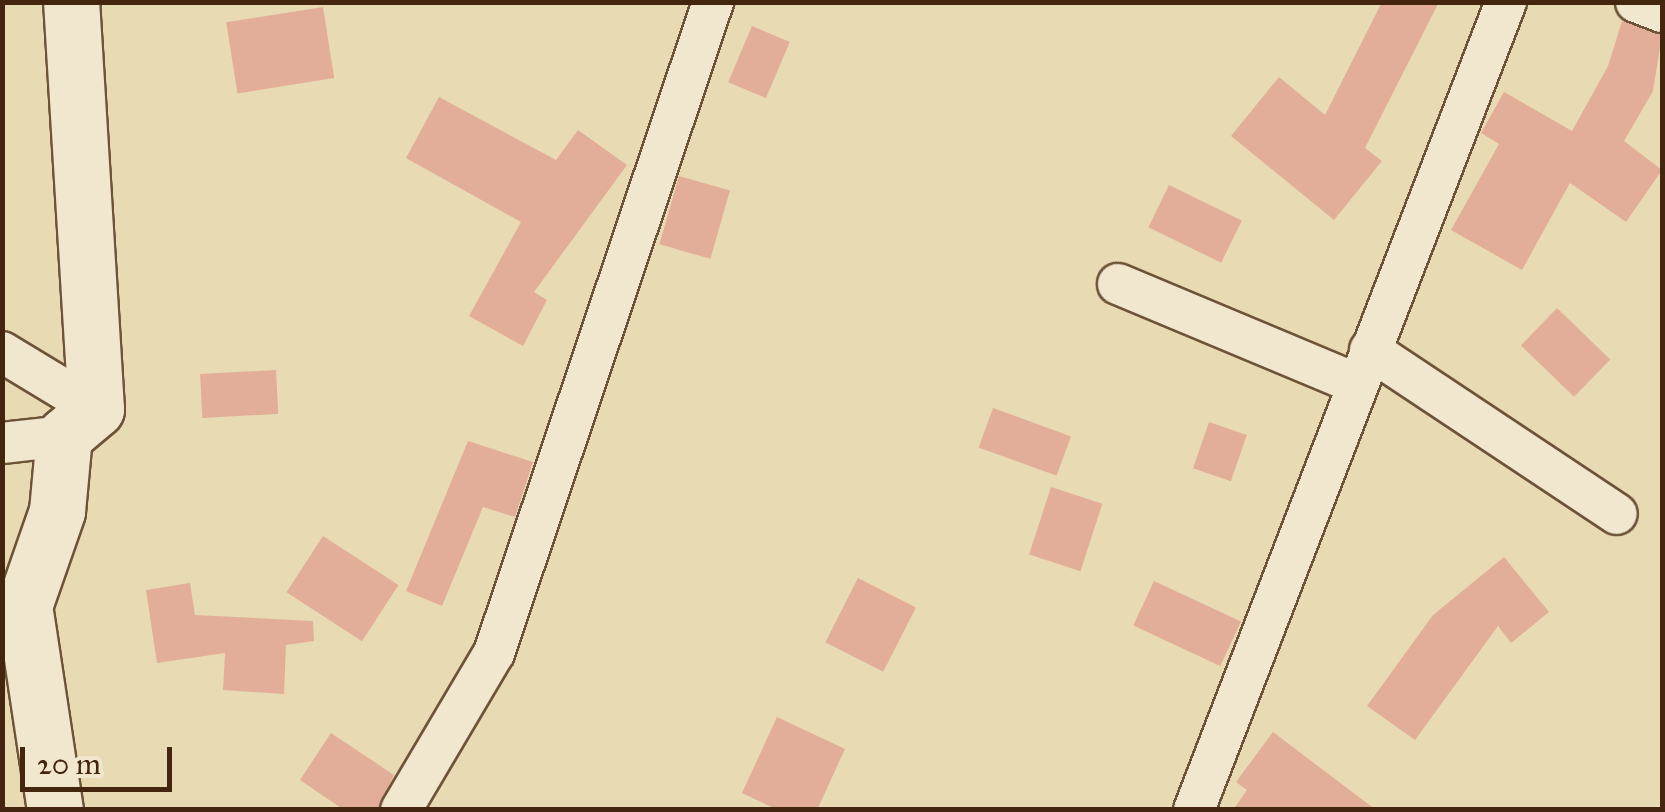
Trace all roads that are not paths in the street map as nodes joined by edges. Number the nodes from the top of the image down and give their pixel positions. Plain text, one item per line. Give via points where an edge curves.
1 (71, 2) edge
2 (712, 2) edge
3 (1506, 2) edge
4 (1636, 2) edge
5 (1662, 12) edge
6 (1118, 284) dead end
7 (2, 352) edge
8 (1363, 367) junction
9 (80, 423) junction
10 (2, 443) edge
11 (1618, 514) dead end
12 (13, 608) edge
13 (55, 810) edge
14 (401, 810) edge
15 (1194, 810) edge

1 - 9 street
2 - 14 street via 494,653
3 - 8 street
4 - 5 street
6 - 8 street
7 - 9 street
8 - 11 street
8 - 15 street
9 - 10 street
9 - 12 street via 57,511
12 - 13 street

